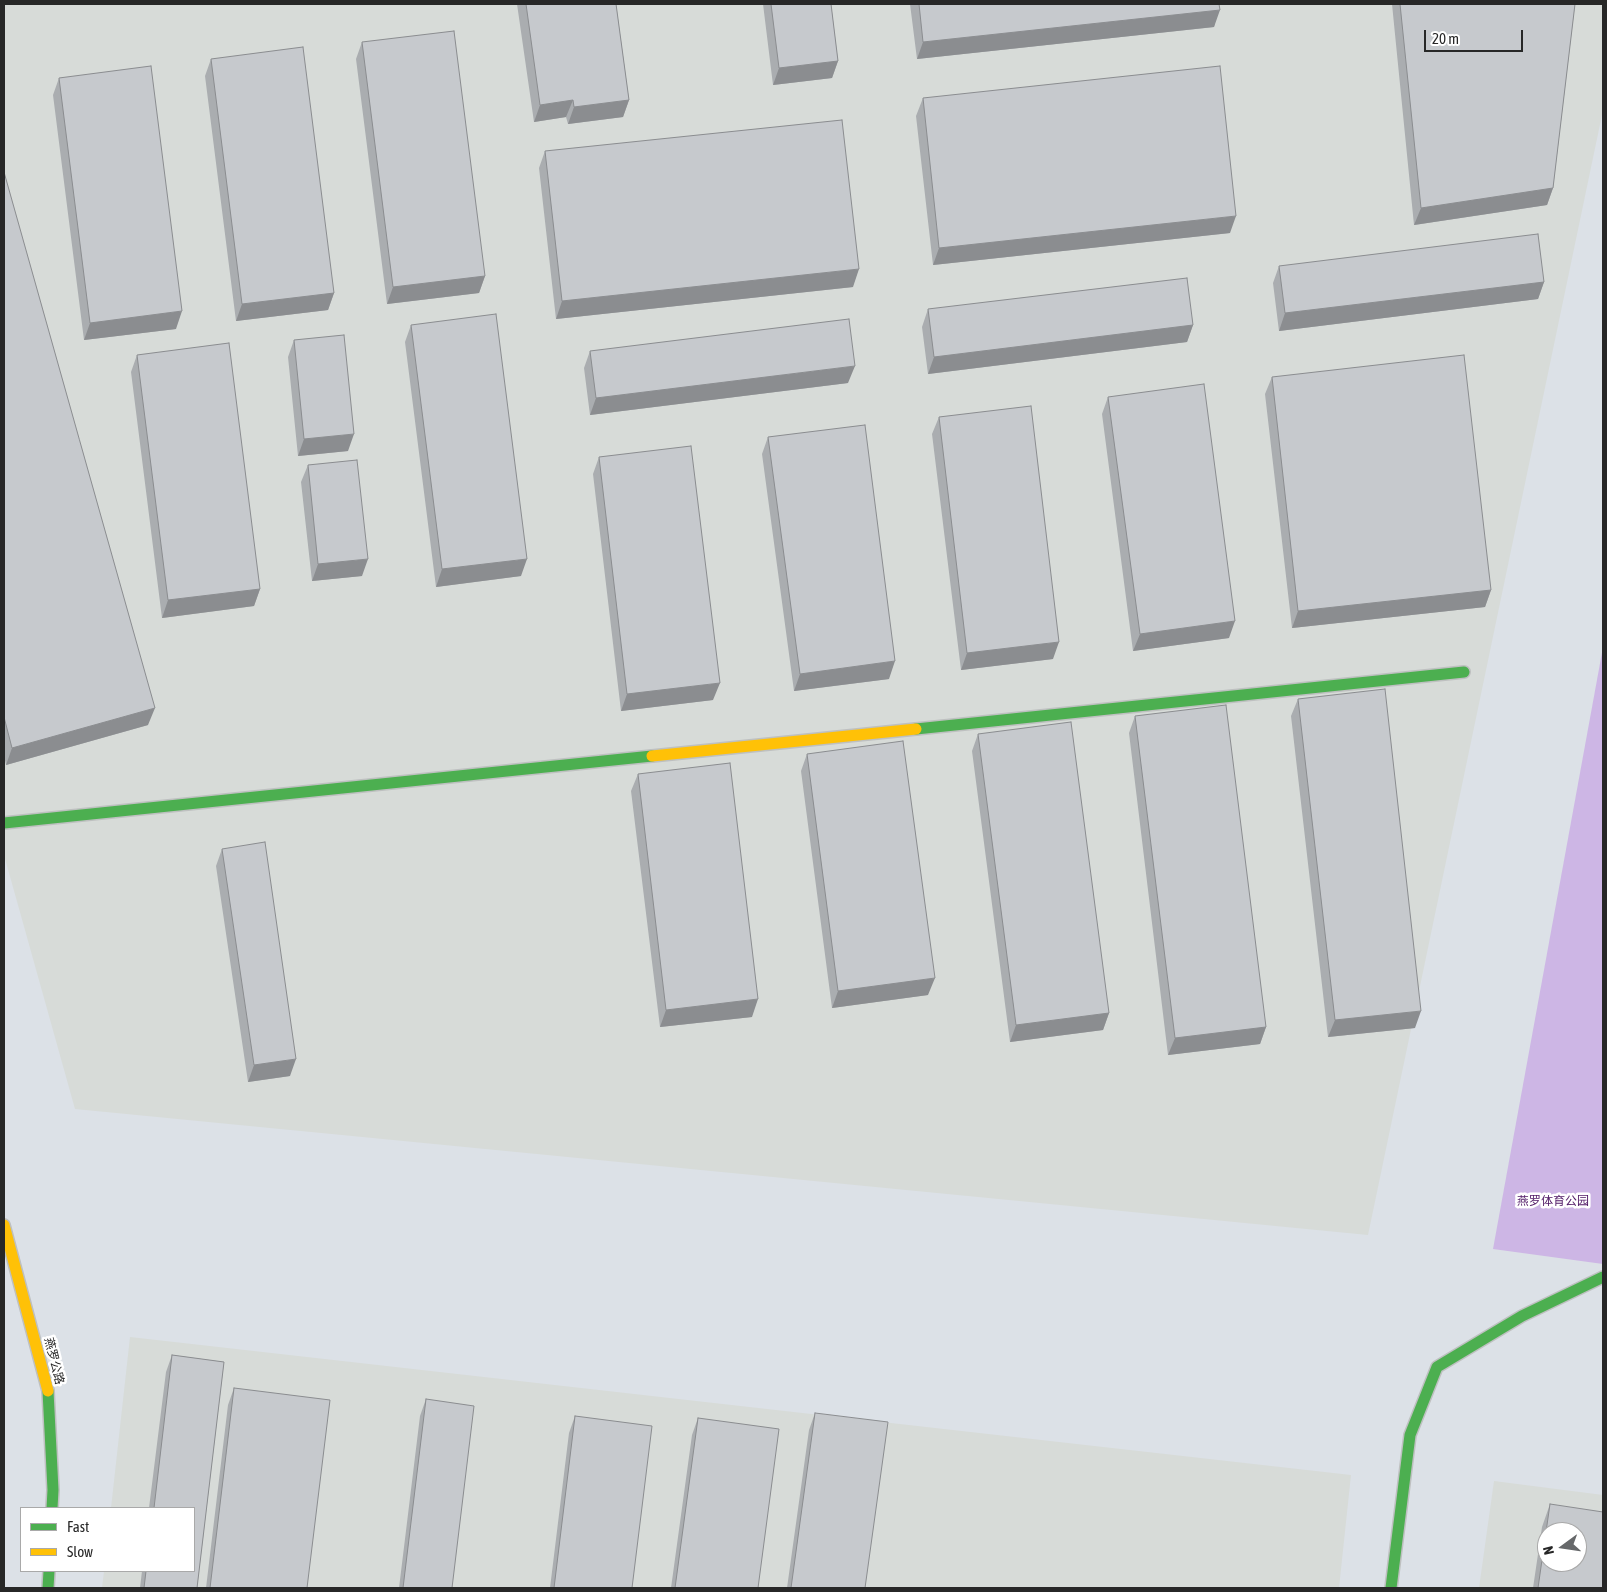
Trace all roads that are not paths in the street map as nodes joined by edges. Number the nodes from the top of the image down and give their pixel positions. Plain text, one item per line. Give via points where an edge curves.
1 (1464, 672) dead end
2 (4, 823) edge
3 (4, 1225) edge
4 (1603, 1277) edge
5 (52, 1507) edge
6 (49, 1572) edge
7 (48, 1588) edge
8 (1390, 1588) edge

1 - 2 street
3 - 5 street, 燕罗公路 via 48,1390
4 - 8 street via 1522,1316 1437,1367 1410,1434
6 - 7 street

